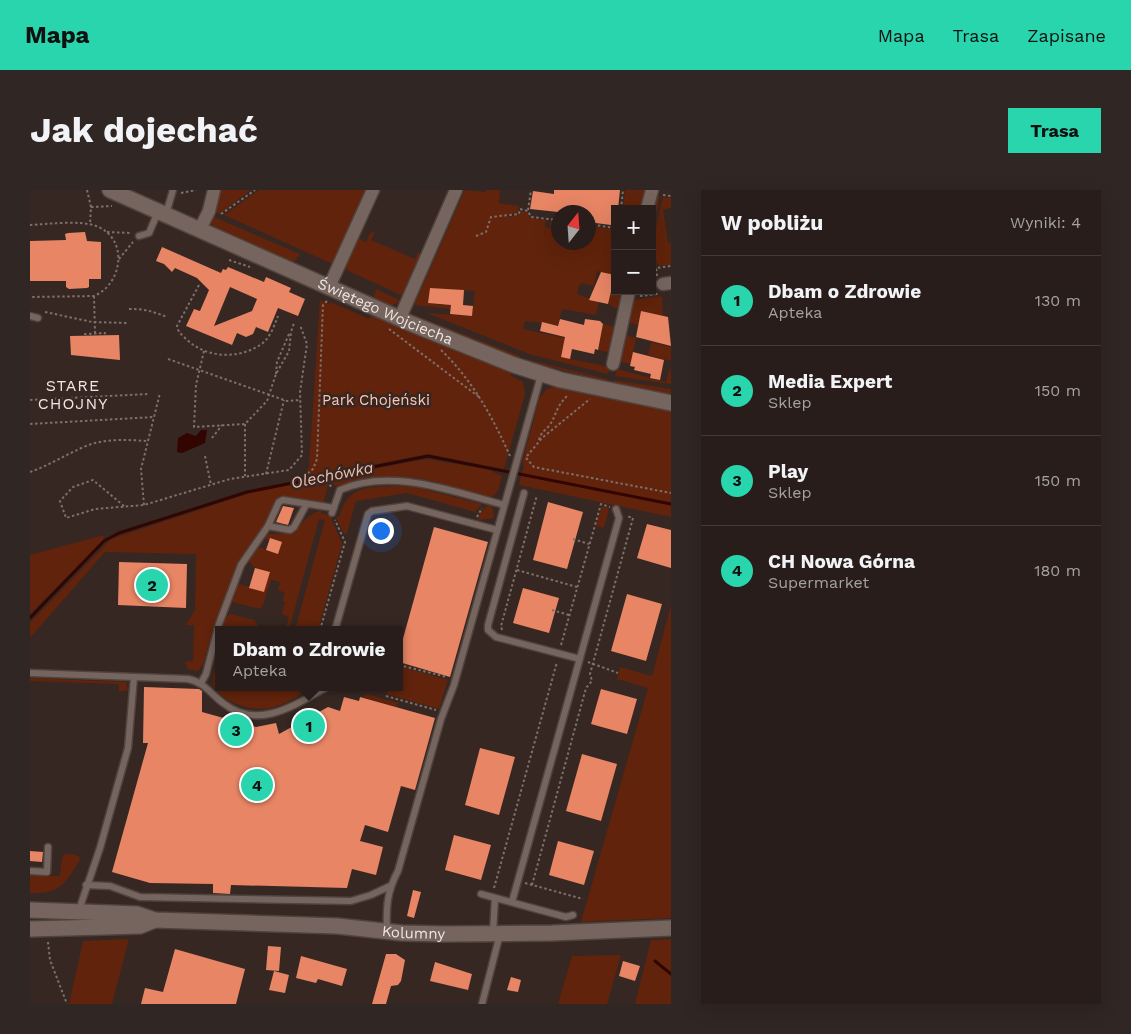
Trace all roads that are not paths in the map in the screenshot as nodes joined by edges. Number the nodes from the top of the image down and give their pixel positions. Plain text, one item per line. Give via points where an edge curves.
1 (110, 190) edge
2 (214, 190) edge
3 (373, 190) edge
4 (456, 190) edge
5 (652, 190) edge
6 (173, 193) edge
7 (648, 205) edge
8 (162, 212) junction
9 (200, 229) junction
10 (139, 236) road end
11 (330, 293) junction
12 (629, 295) edge
13 (30, 316) edge
14 (38, 318) dead end
15 (394, 323) junction
16 (613, 364) dead end
17 (541, 375) junction
18 (671, 402) edge
19 (524, 494) dead end
20 (306, 505) junction
21 (504, 505) junction
22 (616, 509) dead end
23 (268, 526) junction
24 (498, 530) junction
25 (218, 626) edge
26 (336, 626) edge
27 (215, 639) edge
28 (580, 659) junction
29 (30, 673) edge
30 (134, 677) junction
31 (201, 683) junction
32 (320, 691) edge
33 (48, 846) dead end
34 (30, 871) edge
35 (86, 885) junction
36 (390, 886) junction
37 (481, 894) dead end
38 (495, 898) junction
39 (512, 902) junction
40 (30, 910) edge
41 (78, 912) junction
42 (573, 916) dead end
43 (155, 920) junction
44 (75, 928) junction
45 (671, 928) edge
46 (30, 930) edge
47 (387, 932) junction
48 (496, 934) junction
49 (482, 1004) edge

1 - 8 street, Świętego Wojciecha
2 - 9 street
3 - 11 street
4 - 15 street
5 - 7 street
6 - 8 lane
8 - 9 street, Świętego Wojciecha
8 - 10 lane via 149,233
9 - 11 street, Świętego Wojciecha
11 - 15 street, Świętego Wojciecha
12 - 16 street
13 - 14 lane
15 - 17 street, Świętego Wojciecha via 436,334
17 - 18 street, Świętego Wojciecha
17 - 21 lane
19 - 28 lane via 488,630 496,637
20 - 21 lane via 333,511 338,494 349,486 405,482
20 - 23 lane via 290,530
20 - 23 lane via 279,502
21 - 24 lane
22 - 28 lane via 619,518
23 - 25 lane via 241,564
24 - 26 lane via 407,506 372,511 368,514
24 - 36 lane via 456,680 398,871
27 - 31 lane
28 - 39 lane
29 - 30 lane
30 - 31 lane via 188,679
30 - 35 lane via 128,748
31 - 32 lane via 233,709 268,715 282,712
33 - 34 lane via 47,872
35 - 36 lane via 110,886 140,897 351,901
35 - 41 lane
36 - 47 lane via 386,906
37 - 38 lane
38 - 39 lane
38 - 48 lane
39 - 42 lane via 566,917
40 - 41 street, Kolumny
41 - 43 street, Kolumny via 137,914
41 - 44 lane
43 - 44 street, Kolumny via 140,926
43 - 47 street, Kolumny via 337,926
44 - 46 street, Kolumny
45 - 48 street, Kolumny
47 - 48 street, Kolumny
48 - 49 lane

